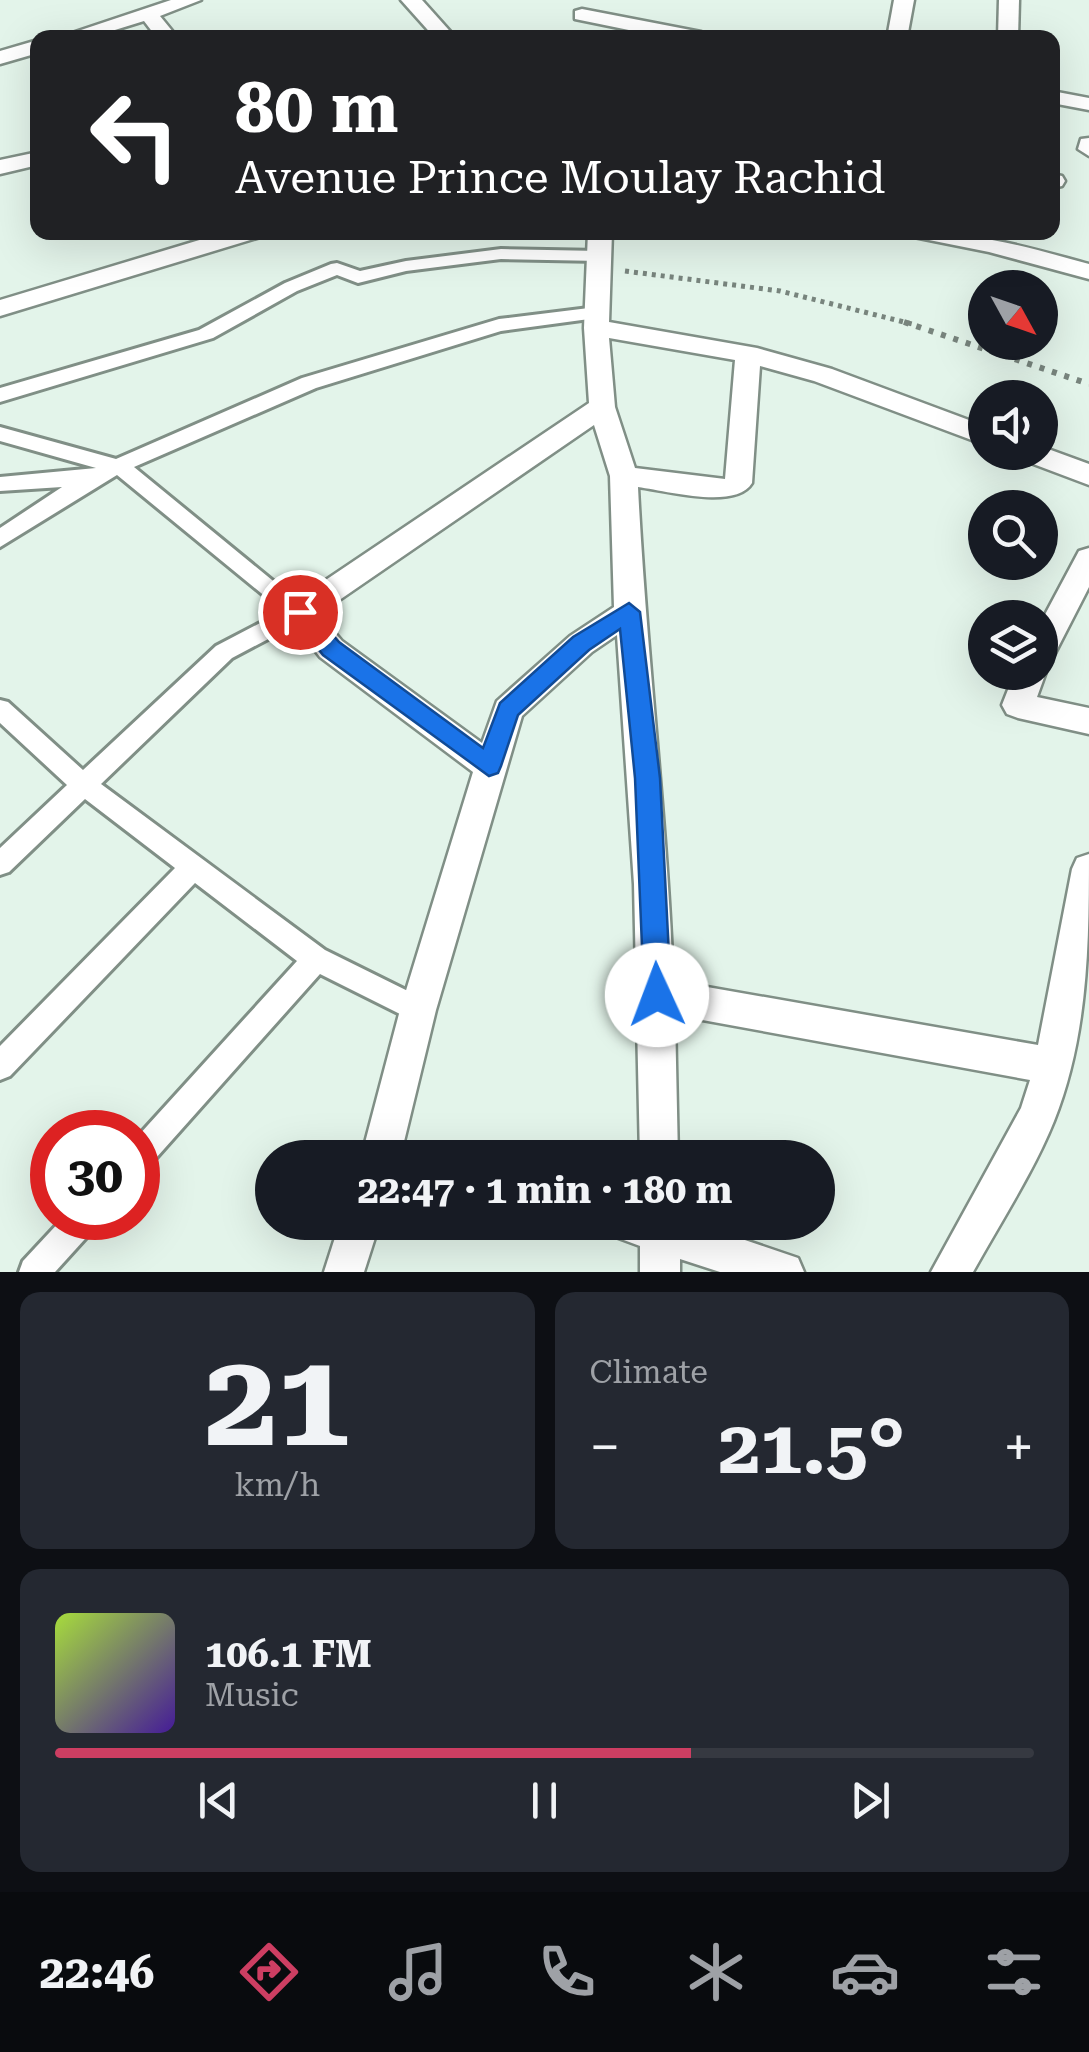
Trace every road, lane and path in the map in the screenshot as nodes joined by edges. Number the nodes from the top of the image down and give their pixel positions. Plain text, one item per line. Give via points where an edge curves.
1 (110, 0) edge
2 (191, 0) edge
3 (412, 0) edge
4 (904, 0) edge
5 (1009, 0) edge
6 (587, 7) edge
7 (148, 12) junction
8 (99, 30) edge
9 (105, 30) edge
10 (162, 30) edge
11 (439, 30) edge
12 (574, 30) edge
13 (672, 30) edge
14 (898, 30) edge
15 (1008, 30) edge
16 (30, 49) edge
17 (0, 58) edge
18 (1060, 99) edge
19 (1089, 104) edge
20 (30, 160) edge
21 (0, 167) edge
22 (198, 240) edge
23 (965, 240) edge
24 (600, 252) edge
25 (1089, 272) edge
26 (0, 308) edge
27 (596, 321) junction
28 (748, 354) junction
29 (1089, 384) edge
30 (0, 395) edge
31 (602, 408) junction
32 (968, 430) edge
33 (0, 434) edge
34 (1058, 462) edge
35 (120, 467) junction
36 (1089, 474) edge
37 (624, 476) junction
38 (91, 478) junction
39 (0, 484) edge
40 (0, 539) edge
41 (1089, 560) edge
42 (300, 612) junction
43 (629, 612) junction
44 (1058, 619) edge
45 (1024, 690) edge
46 (0, 708) edge
47 (1089, 721) edge
48 (489, 766) junction
49 (82, 784) junction
50 (0, 864) edge
51 (194, 866) junction
52 (1089, 869) edge
53 (316, 959) junction
54 (657, 995) junction
55 (418, 1010) junction
56 (0, 1066) edge
57 (1053, 1066) junction
58 (160, 1133) edge
59 (385, 1140) edge
60 (659, 1140) edge
61 (63, 1240) edge
62 (354, 1240) edge
63 (653, 1240) edge
64 (692, 1240) edge
65 (34, 1272) edge
66 (344, 1272) edge
67 (660, 1272) edge
68 (784, 1272) edge
69 (951, 1272) edge

1 - 8 street
2 - 7 street
3 - 11 street
4 - 14 street
5 - 15 street
6 - 12 street
6 - 13 street
7 - 9 street
7 - 10 street
16 - 17 street
18 - 19 street
20 - 21 street
22 - 26 street
23 - 25 street
24 - 27 street
24 - 29 path via 881,314
24 - 30 street via 501,254 358,277 337,268 206,334
27 - 28 street
27 - 31 street
27 - 35 street via 500,326 309,383
28 - 32 street
28 - 37 street via 738,483 730,489
31 - 37 street
31 - 42 street
33 - 35 street
34 - 36 street
35 - 38 street
35 - 42 street
37 - 43 street
38 - 39 street
38 - 40 street
41 - 44 street
42 - 48 street via 331,649
42 - 49 street via 224,652
43 - 48 street via 581,644 508,710
43 - 54 street via 648,778
45 - 47 street via 1018,705
46 - 49 street
48 - 55 street
49 - 50 street
49 - 51 street
51 - 53 street
51 - 56 street
52 - 57 street
53 - 55 street
53 - 58 street
54 - 57 street
54 - 60 street
55 - 59 street
57 - 69 street via 1038,1116
61 - 65 street
62 - 66 street
63 - 67 street
64 - 68 street

